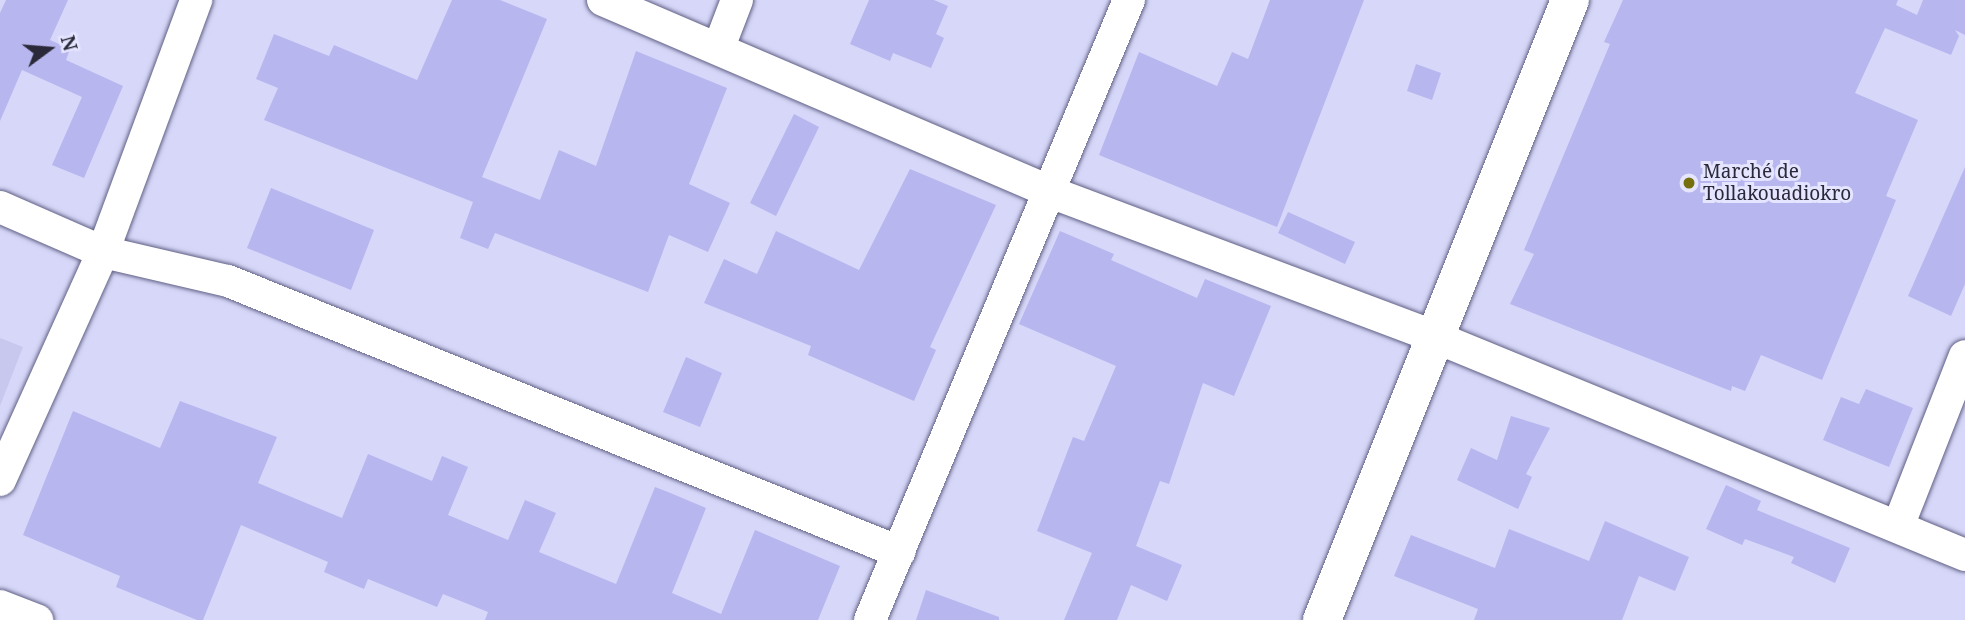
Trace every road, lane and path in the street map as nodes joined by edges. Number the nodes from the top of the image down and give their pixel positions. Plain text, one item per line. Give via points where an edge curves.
1 (196, 0) edge
2 (603, 0) edge
3 (737, 0) edge
4 (1129, 0) edge
5 (1570, 0) edge
6 (719, 47) junction
7 (1050, 192) junction
8 (0, 207) edge
9 (103, 252) junction
10 (1435, 337) junction
11 (1965, 356) edge
12 (0, 480) edge
13 (1899, 524) junction
14 (899, 552) junction
15 (1965, 555) edge
16 (0, 606) edge
17 (37, 620) edge
18 (870, 620) edge
19 (1322, 620) edge

1 - 9 street
2 - 6 street
3 - 6 street
4 - 7 street
5 - 10 street
6 - 7 street
7 - 10 street
7 - 14 street
8 - 9 street
9 - 12 street
9 - 14 street via 228,281
10 - 13 street
10 - 19 street
11 - 13 street
13 - 15 street
14 - 18 street
16 - 17 street

